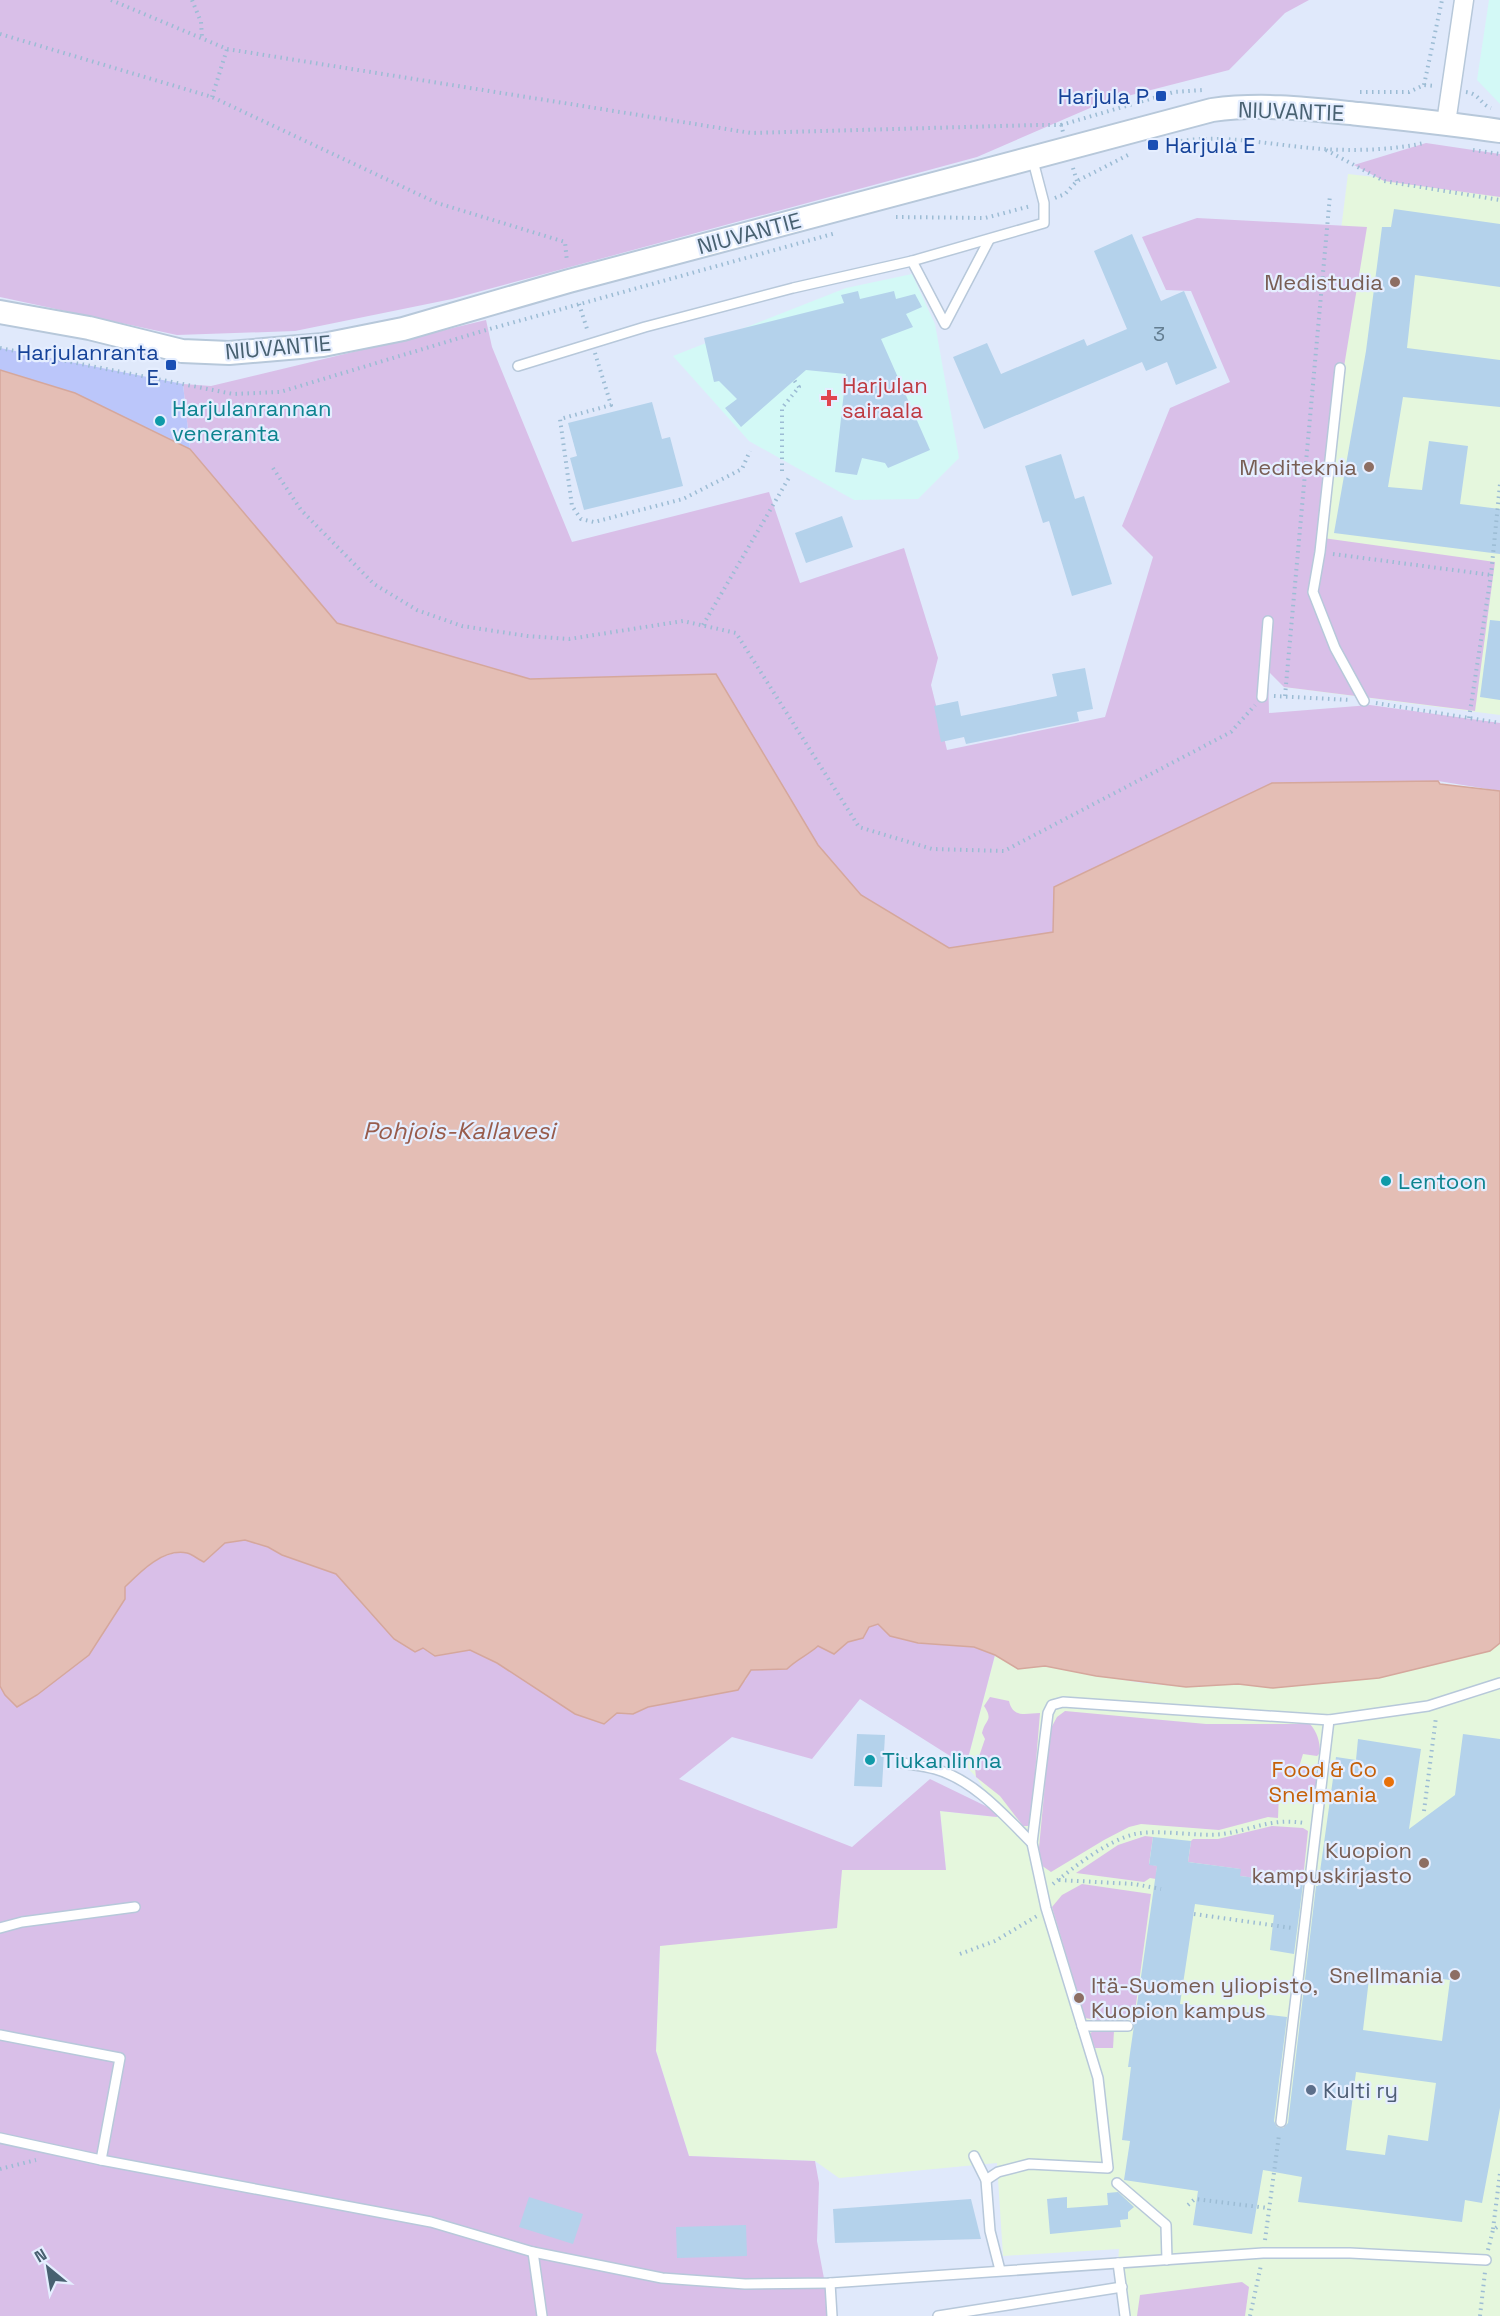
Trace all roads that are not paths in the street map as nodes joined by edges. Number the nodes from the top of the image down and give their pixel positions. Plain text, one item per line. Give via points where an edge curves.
1 (1464, 0) edge
2 (1446, 123) junction
3 (1500, 131) edge
4 (1032, 157) junction
5 (989, 240) junction
6 (912, 261) junction
7 (0, 312) edge
8 (518, 366) dead end
9 (1340, 368) dead end
10 (1268, 621) dead end
11 (1262, 697) road end
12 (1364, 701) road end
13 (1500, 1683) edge
14 (1329, 1720) junction
15 (902, 1763) dead end
16 (1032, 1843) junction
17 (135, 1907) dead end
18 (0, 1928) edge
19 (1082, 2026) junction
20 (1128, 2026) dead end
21 (0, 2035) edge
22 (1281, 2122) road end
23 (0, 2138) edge
24 (974, 2156) dead end
25 (101, 2160) junction
26 (986, 2180) junction
27 (1118, 2183) dead end
28 (533, 2252) junction
29 (1167, 2260) junction
30 (1486, 2260) road end
31 (1118, 2263) junction
32 (1000, 2270) junction
33 (830, 2283) junction
34 (1122, 2286) junction
35 (542, 2316) edge
36 (832, 2316) edge
37 (938, 2316) edge
38 (1125, 2316) edge

1 - 2 street
2 - 3 street, NIUVANTIE
2 - 4 street, NIUVANTIE via 1292,107 1240,106
4 - 5 lane via 1044,203 1044,223
4 - 7 street, NIUVANTIE via 403,329 323,345 258,351 182,351 89,328
5 - 6 lane
5 - 6 lane via 945,324
6 - 8 lane via 645,327
9 - 12 lane via 1313,592 1335,648
10 - 11 lane
13 - 14 lane via 1428,1706
14 - 16 lane via 1063,1702 1052,1705
14 - 22 lane
15 - 16 lane via 935,1769 963,1781 996,1806
16 - 19 lane via 1046,1911
17 - 18 lane
19 - 20 lane
19 - 26 lane via 1098,2078 1108,2168 1029,2164 998,2172
21 - 25 lane via 120,2058
23 - 25 lane
24 - 26 lane
25 - 28 lane via 430,2222
26 - 32 lane via 990,2231
27 - 29 lane via 1166,2225
28 - 33 lane via 662,2278 745,2284
28 - 35 lane
29 - 30 lane via 1263,2253 1350,2253
29 - 31 lane
31 - 32 lane
31 - 34 lane
32 - 33 lane
33 - 36 lane
34 - 37 lane
34 - 38 lane

